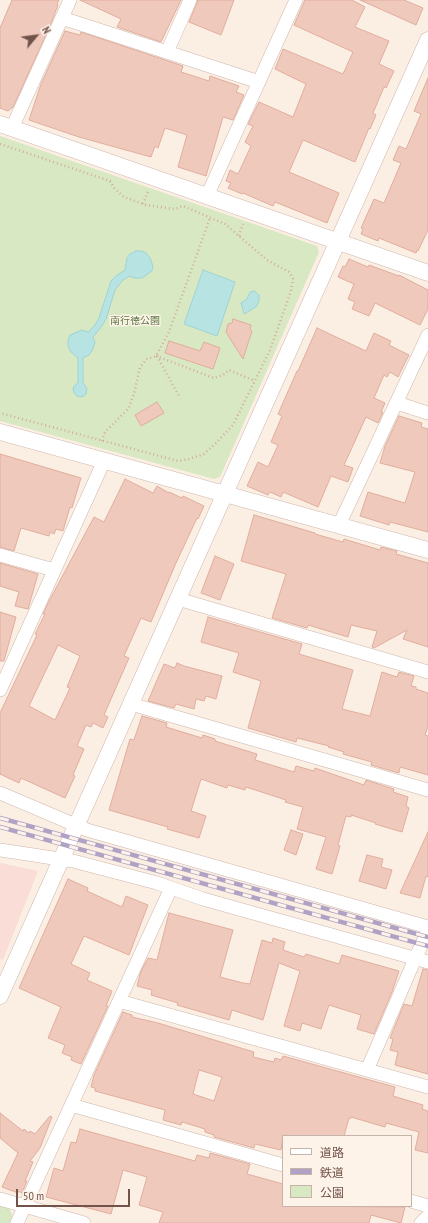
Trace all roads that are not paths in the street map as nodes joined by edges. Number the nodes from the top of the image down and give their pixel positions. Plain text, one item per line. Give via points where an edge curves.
1 (70, 0) edge
2 (190, 0) edge
3 (296, 0) edge
4 (62, 18) junction
5 (428, 40) edge
6 (167, 52) junction
7 (259, 82) junction
8 (6, 126) edge
9 (207, 196) junction
10 (338, 241) junction
11 (428, 273) edge
12 (428, 335) edge
13 (397, 404) junction
14 (428, 413) edge
15 (0, 432) edge
16 (104, 461) junction
17 (225, 494) junction
18 (339, 525) junction
19 (428, 550) edge
20 (0, 555) edge
21 (54, 570) junction
22 (178, 599) junction
23 (5, 666) edge
24 (428, 672) edge
25 (0, 690) edge
26 (131, 704) junction
27 (428, 790) edge
28 (0, 793) edge
29 (76, 826) junction
30 (0, 850) edge
31 (62, 858) junction
32 (171, 888) junction
33 (428, 927) edge
34 (428, 931) edge
35 (415, 958) junction
36 (428, 962) edge
37 (6, 969) edge
38 (0, 996) edge
39 (119, 1001) junction
40 (367, 1070) junction
41 (428, 1087) edge
42 (71, 1105) junction
43 (282, 1165) edge
44 (0, 1199) edge
45 (412, 1201) edge
46 (25, 1206) junction
47 (428, 1206) edge
48 (428, 1216) edge
49 (17, 1223) edge
50 (84, 1223) edge
51 (422, 1223) edge

1 - 4 street
2 - 6 street
3 - 7 street
4 - 6 street
4 - 8 street
5 - 10 street
6 - 7 street
7 - 9 street
8 - 9 street
9 - 10 street
10 - 11 street
10 - 17 street
12 - 13 street
13 - 14 street
13 - 18 street
15 - 16 street
16 - 17 street
16 - 21 street
17 - 18 street
17 - 22 street
18 - 19 street
20 - 21 street
21 - 23 street
22 - 24 street
22 - 26 street
23 - 25 street
26 - 27 street
26 - 29 street
28 - 29 street
29 - 31 street
29 - 33 street
30 - 31 street
31 - 32 street
31 - 37 street
32 - 35 street
32 - 39 street
34 - 35 street
35 - 36 street
35 - 40 street
37 - 38 street
39 - 40 street
39 - 42 street
40 - 41 street
42 - 43 street
42 - 46 street
44 - 46 street
45 - 47 street
46 - 49 street
46 - 50 street
48 - 51 street

